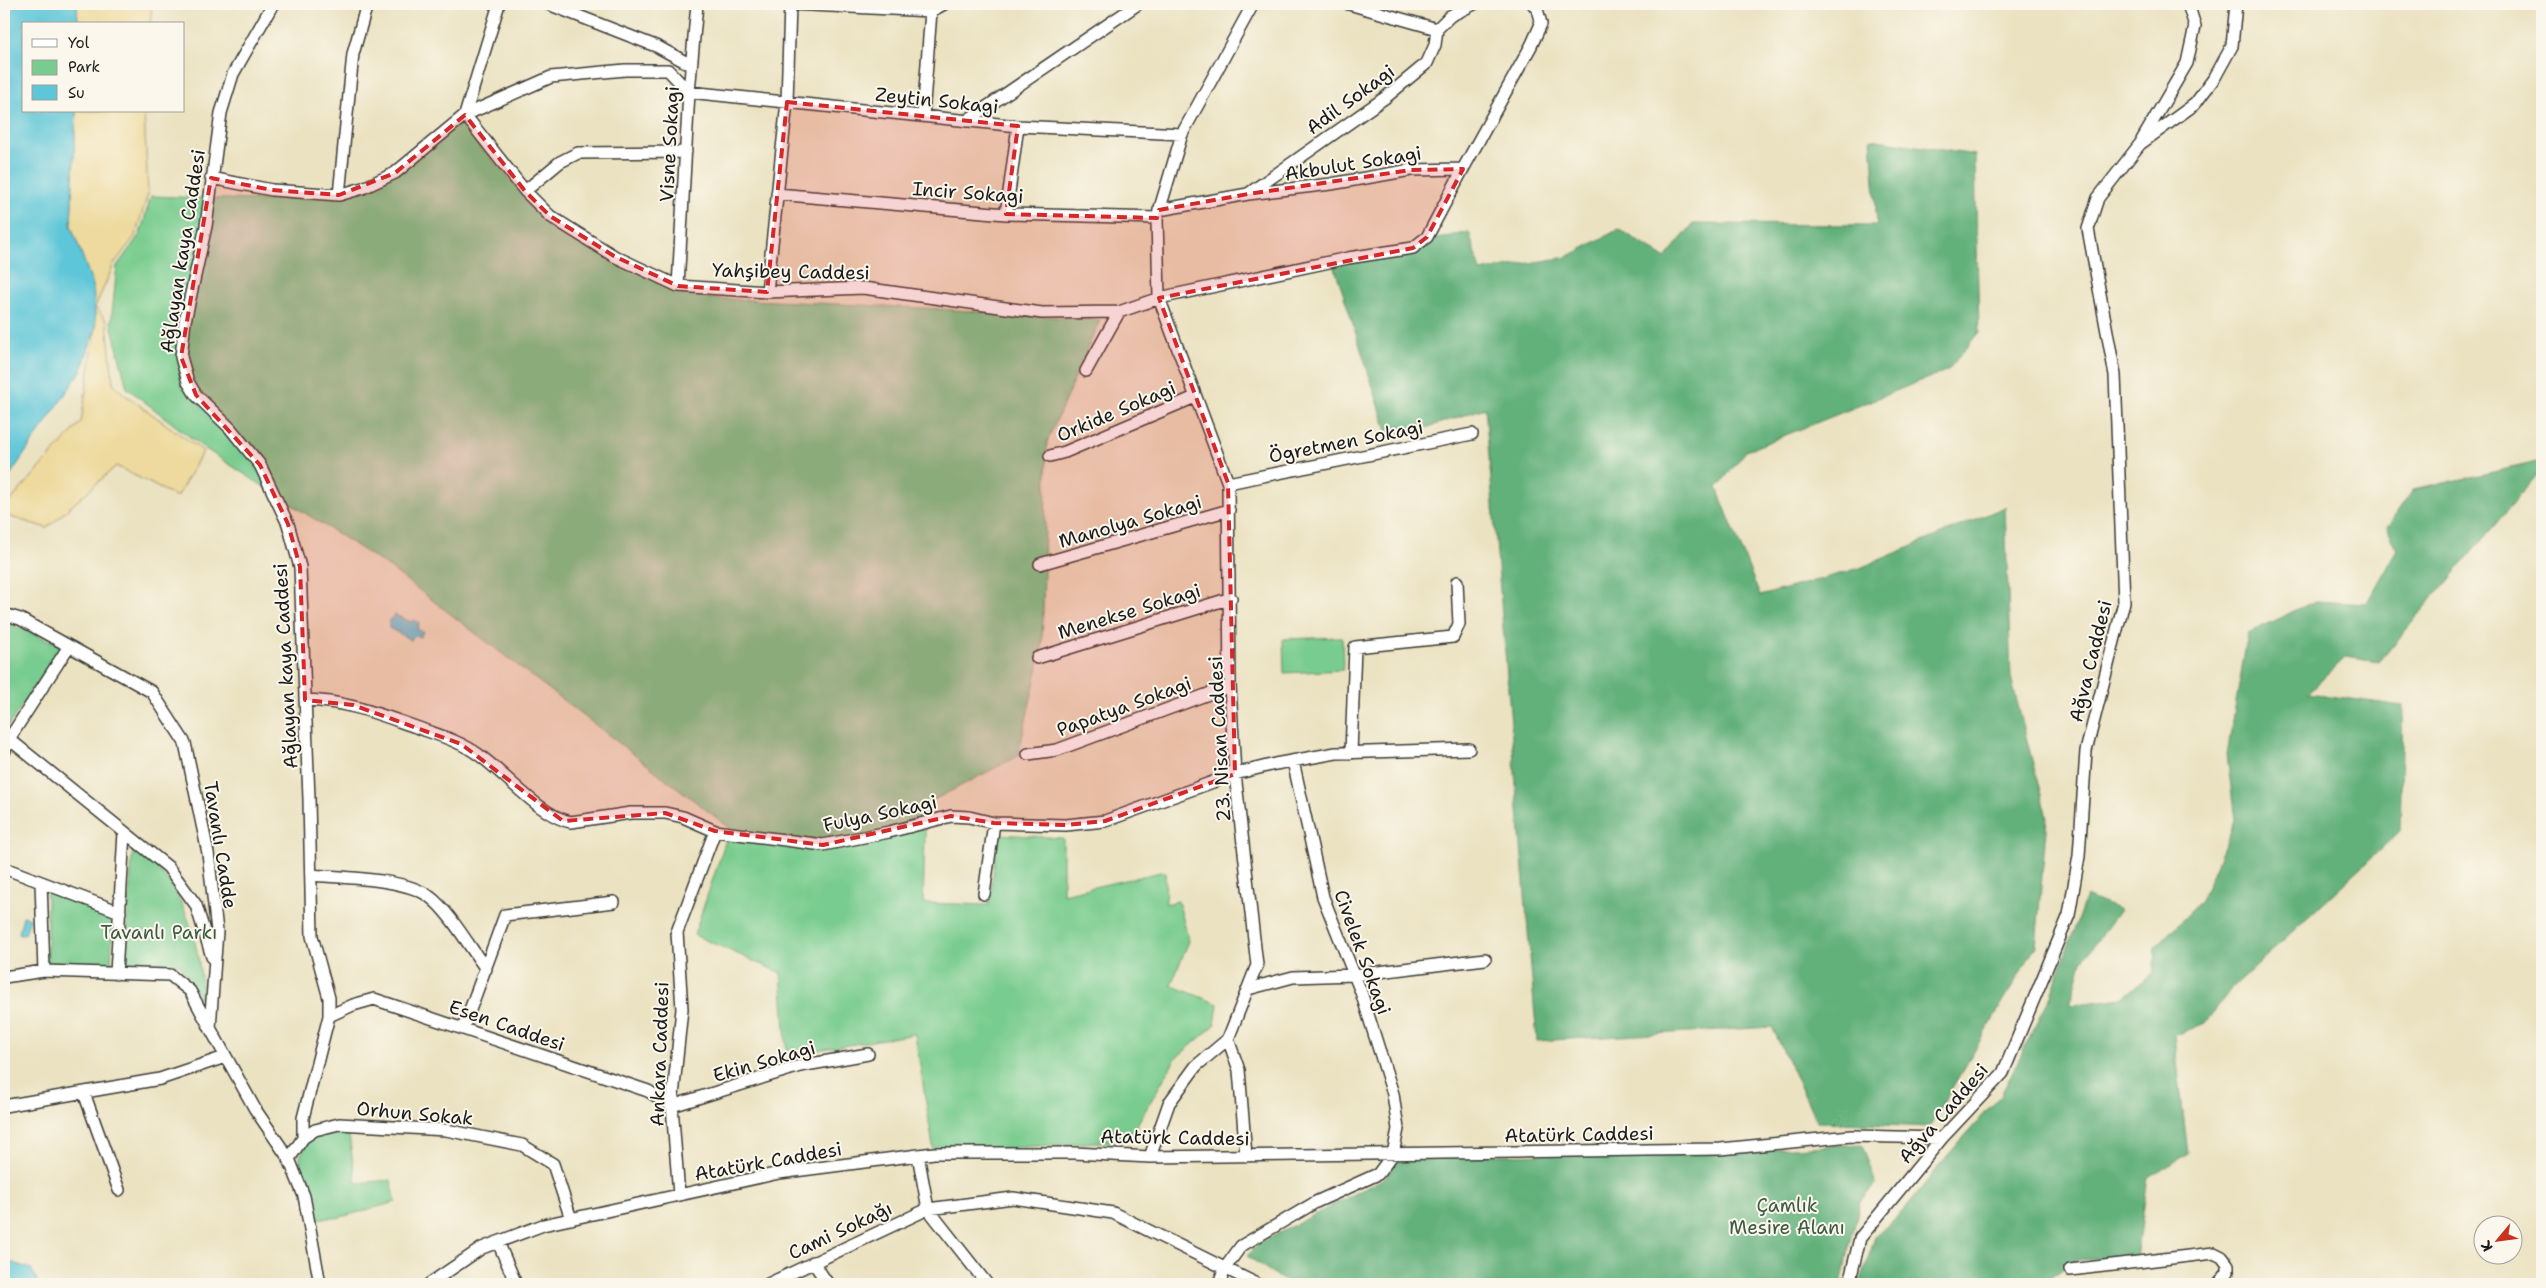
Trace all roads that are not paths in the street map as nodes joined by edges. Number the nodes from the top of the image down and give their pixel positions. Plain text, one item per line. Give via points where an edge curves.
1 (273, 4) edge
2 (367, 4) edge
3 (500, 4) edge
4 (548, 4) edge
5 (697, 4) edge
6 (790, 4) edge
7 (944, 4) edge
8 (1138, 4) edge
9 (1253, 4) edge
10 (1349, 4) edge
11 (1474, 4) edge
12 (2188, 4) edge
13 (2236, 4) edge
14 (1535, 6) edge
15 (574, 8) edge
16 (931, 11) junction
17 (1437, 29) junction
18 (691, 65) junction
19 (689, 92) junction
20 (787, 102) junction
21 (465, 115) junction
22 (923, 116) junction
23 (966, 121) junction
24 (1018, 126) junction
25 (1182, 134) junction
26 (2140, 144) junction
27 (686, 152) junction
28 (1463, 169) junction
29 (212, 178) junction
30 (524, 191) junction
31 (777, 194) junction
32 (1248, 194) junction
33 (339, 195) junction
34 (1006, 214) junction
35 (1158, 214) junction
36 (678, 286) junction
37 (767, 292) junction
38 (1159, 298) junction
39 (1120, 312) junction
40 (1086, 371) dead end
41 (1195, 397) junction
42 (1472, 434) dead end
43 (1050, 456) dead end
44 (1228, 483) junction
45 (1229, 510) junction
46 (1040, 564) dead end
47 (1457, 582) dead end
48 (1231, 598) junction
49 (4, 614) edge
50 (69, 646) junction
51 (1037, 658) dead end
52 (1230, 686) junction
53 (306, 700) junction
54 (6, 740) edge
55 (1469, 749) dead end
56 (4, 753) edge
57 (1351, 753) junction
58 (1028, 754) dead end
59 (1294, 761) junction
60 (1235, 774) junction
61 (994, 823) junction
62 (715, 831) junction
63 (124, 832) junction
64 (4, 868) edge
65 (311, 875) junction
66 (41, 882) junction
67 (984, 894) dead end
68 (614, 902) dead end
69 (120, 912) junction
70 (1485, 959) dead end
71 (213, 963) junction
72 (486, 969) junction
73 (44, 971) junction
74 (116, 974) junction
75 (1354, 976) junction
76 (4, 977) edge
77 (1248, 989) junction
78 (329, 1016) junction
79 (210, 1028) junction
80 (463, 1029) junction
81 (1228, 1039) junction
82 (868, 1054) dead end
83 (225, 1057) junction
84 (84, 1093) junction
85 (4, 1106) edge
86 (672, 1106) junction
87 (304, 1138) junction
88 (1942, 1138) junction
89 (1393, 1154) junction
90 (918, 1155) junction
91 (1246, 1156) junction
92 (1150, 1157) junction
93 (289, 1159) junction
94 (119, 1190) dead end
95 (679, 1195) junction
96 (928, 1209) junction
97 (571, 1219) junction
98 (498, 1242) junction
99 (813, 1262) junction
100 (1225, 1268) junction
101 (2070, 1270) dead end
102 (320, 1284) edge
103 (429, 1284) edge
104 (516, 1284) edge
105 (768, 1284) edge
106 (828, 1284) edge
107 (987, 1284) edge
108 (1220, 1284) edge
109 (1257, 1284) edge
110 (1849, 1284) edge
111 (2219, 1284) edge

1 - 29 street, Ağlayan kaya Caddesi via 226,93
2 - 33 street via 353,54
3 - 21 street
4 - 15 street
5 - 18 street, Visne Sokagi
6 - 16 street
6 - 20 street
7 - 16 street
8 - 23 street
9 - 25 street, 23. Nisan Caddesi
10 - 17 street
11 - 17 street via 1450,16
12 - 26 street via 2195,26 2187,63
13 - 26 street, Ağva Caddesi via 2232,46 2216,77 2195,104
14 - 28 street via 1541,24
15 - 18 street
16 - 22 street
17 - 32 street, Adil Sokagi via 1436,45 1427,64
18 - 19 street, Visne Sokagi
19 - 20 street, Zeytin Sokagi
19 - 21 street via 668,70 626,70 551,77
19 - 27 street, Visne Sokagi
20 - 22 street, Zeytin Sokagi
20 - 31 street
21 - 30 street, Yahşibey Caddesi
21 - 33 street via 395,173
22 - 23 street, Zeytin Sokagi
23 - 24 street, Zeytin Sokagi
24 - 25 street, Zeytin Sokagi
24 - 34 street
25 - 35 street, 23. Nisan Caddesi
26 - 88 street, Ağva Caddesi via 2098,198 2088,228 2115,375 2124,602 2086,751 2079,856 2069,915 2003,1073
27 - 30 street via 578,153 560,162
27 - 36 street, Visne Sokagi
28 - 32 street, Akbulut Sokagi via 1411,170
28 - 38 street, Yahşibey Caddesi via 1427,237 1413,248 1348,258
29 - 33 street via 272,190
29 - 53 street, Ağlayan kaya Caddesi via 206,226 181,346 183,370 196,395 236,434 260,465 288,524 300,567
30 - 36 street, Yahşibey Caddesi via 550,216 614,256
31 - 34 street, Incir Sokagi
31 - 37 street
32 - 35 street, Akbulut Sokagi
34 - 35 street, Incir Sokagi
35 - 38 street, 23. Nisan Caddesi
36 - 37 street, Yahşibey Caddesi
37 - 39 street, Yahşibey Caddesi via 863,288 1042,313
38 - 39 street, Yahşibey Caddesi
38 - 41 street, 23. Nisan Caddesi
39 - 40 street
41 - 43 street, Orkide Sokagi
41 - 44 street, 23. Nisan Caddesi
42 - 44 street, Ögretmen Sokagi
44 - 45 street, 23. Nisan Caddesi
45 - 46 street, Manolya Sokagi
45 - 48 street, 23. Nisan Caddesi
47 - 57 street via 1458,624 1453,637 1355,647
48 - 51 street, Menekse Sokagi
48 - 52 street, 23. Nisan Caddesi
49 - 50 street, Tavanlı Cadde via 20,619
50 - 54 street
50 - 71 street, Tavanlı Cadde via 152,692 185,743 208,853 217,932
52 - 58 street, Papatya Sokagi via 1057,750
52 - 60 street, 23. Nisan Caddesi
53 - 62 street, Fulya Sokagi via 353,705 461,744 493,765 547,812 563,821 647,812 684,817
53 - 65 street, Ağlayan kaya Caddesi
54 - 56 street
54 - 63 street
55 - 57 street, Fulya Sokagi
57 - 59 street, Fulya Sokagi
59 - 60 street, Fulya Sokagi
59 - 75 street, Civelek Sokagi via 1323,897
60 - 61 street, Fulya Sokagi via 1105,821 1066,825
60 - 77 street, 23. Nisan Caddesi via 1257,965
61 - 62 street, Fulya Sokagi via 952,816 824,845
61 - 67 street
62 - 86 street, Ankara Caddesi via 677,932 682,1009
63 - 69 street
63 - 71 street via 168,867 196,904
64 - 66 street
65 - 72 street via 402,884 421,891 436,902
65 - 78 street, Ağlayan kaya Caddesi via 312,936 329,998
66 - 69 street
66 - 73 street
68 - 72 street via 505,915
69 - 74 street
70 - 75 street
71 - 79 street, Tavanlı Cadde
72 - 80 street
73 - 74 street
73 - 76 street
74 - 79 street via 170,975 190,991
75 - 77 street via 1293,977
75 - 89 street, Civelek Sokagi via 1393,1094 1398,1129
77 - 81 street, 23. Nisan Caddesi
78 - 80 street, Esen Caddesi via 374,999
78 - 87 street, Ağlayan kaya Caddesi via 304,1118
79 - 83 street, Tavanlı Cadde
80 - 86 street, Esen Caddesi via 648,1091
81 - 91 street via 1239,1070
81 - 92 street, 23. Nisan Caddesi via 1196,1066 1169,1103
82 - 86 street, Ekin Sokagi via 800,1066
83 - 84 street via 160,1079
83 - 93 street, Tavanlı Cadde
84 - 85 street
84 - 94 street
86 - 95 street, Ankara Caddesi
87 - 93 street
87 - 97 street, Orhun Sokak via 315,1130 339,1124 446,1130 522,1145 553,1164
88 - 89 street, Atatürk Caddesi via 1852,1136 1721,1149
88 - 110 street, Ağva Caddesi via 1860,1238
89 - 91 street, Atatürk Caddesi
89 - 100 street via 1378,1174 1316,1202 1241,1246
90 - 92 street, Atatürk Caddesi via 1064,1153
90 - 95 street, Atatürk Caddesi via 779,1173
90 - 96 street
91 - 92 street, Atatürk Caddesi
93 - 102 street, Tavanlı Cadde via 304,1196
95 - 97 street, Atatürk Caddesi
96 - 99 street, Cami Sokağı
96 - 100 street, Cami Sokağı via 1013,1198 1113,1212
96 - 107 street
97 - 98 street, Atatürk Caddesi via 543,1225
98 - 103 street, Atatürk Caddesi via 482,1248
98 - 104 street
99 - 105 street, Cami Sokağı
99 - 106 street
100 - 108 street
100 - 109 street, Cami Sokağı
101 - 111 street via 2214,1253 2228,1265 2228,1272

